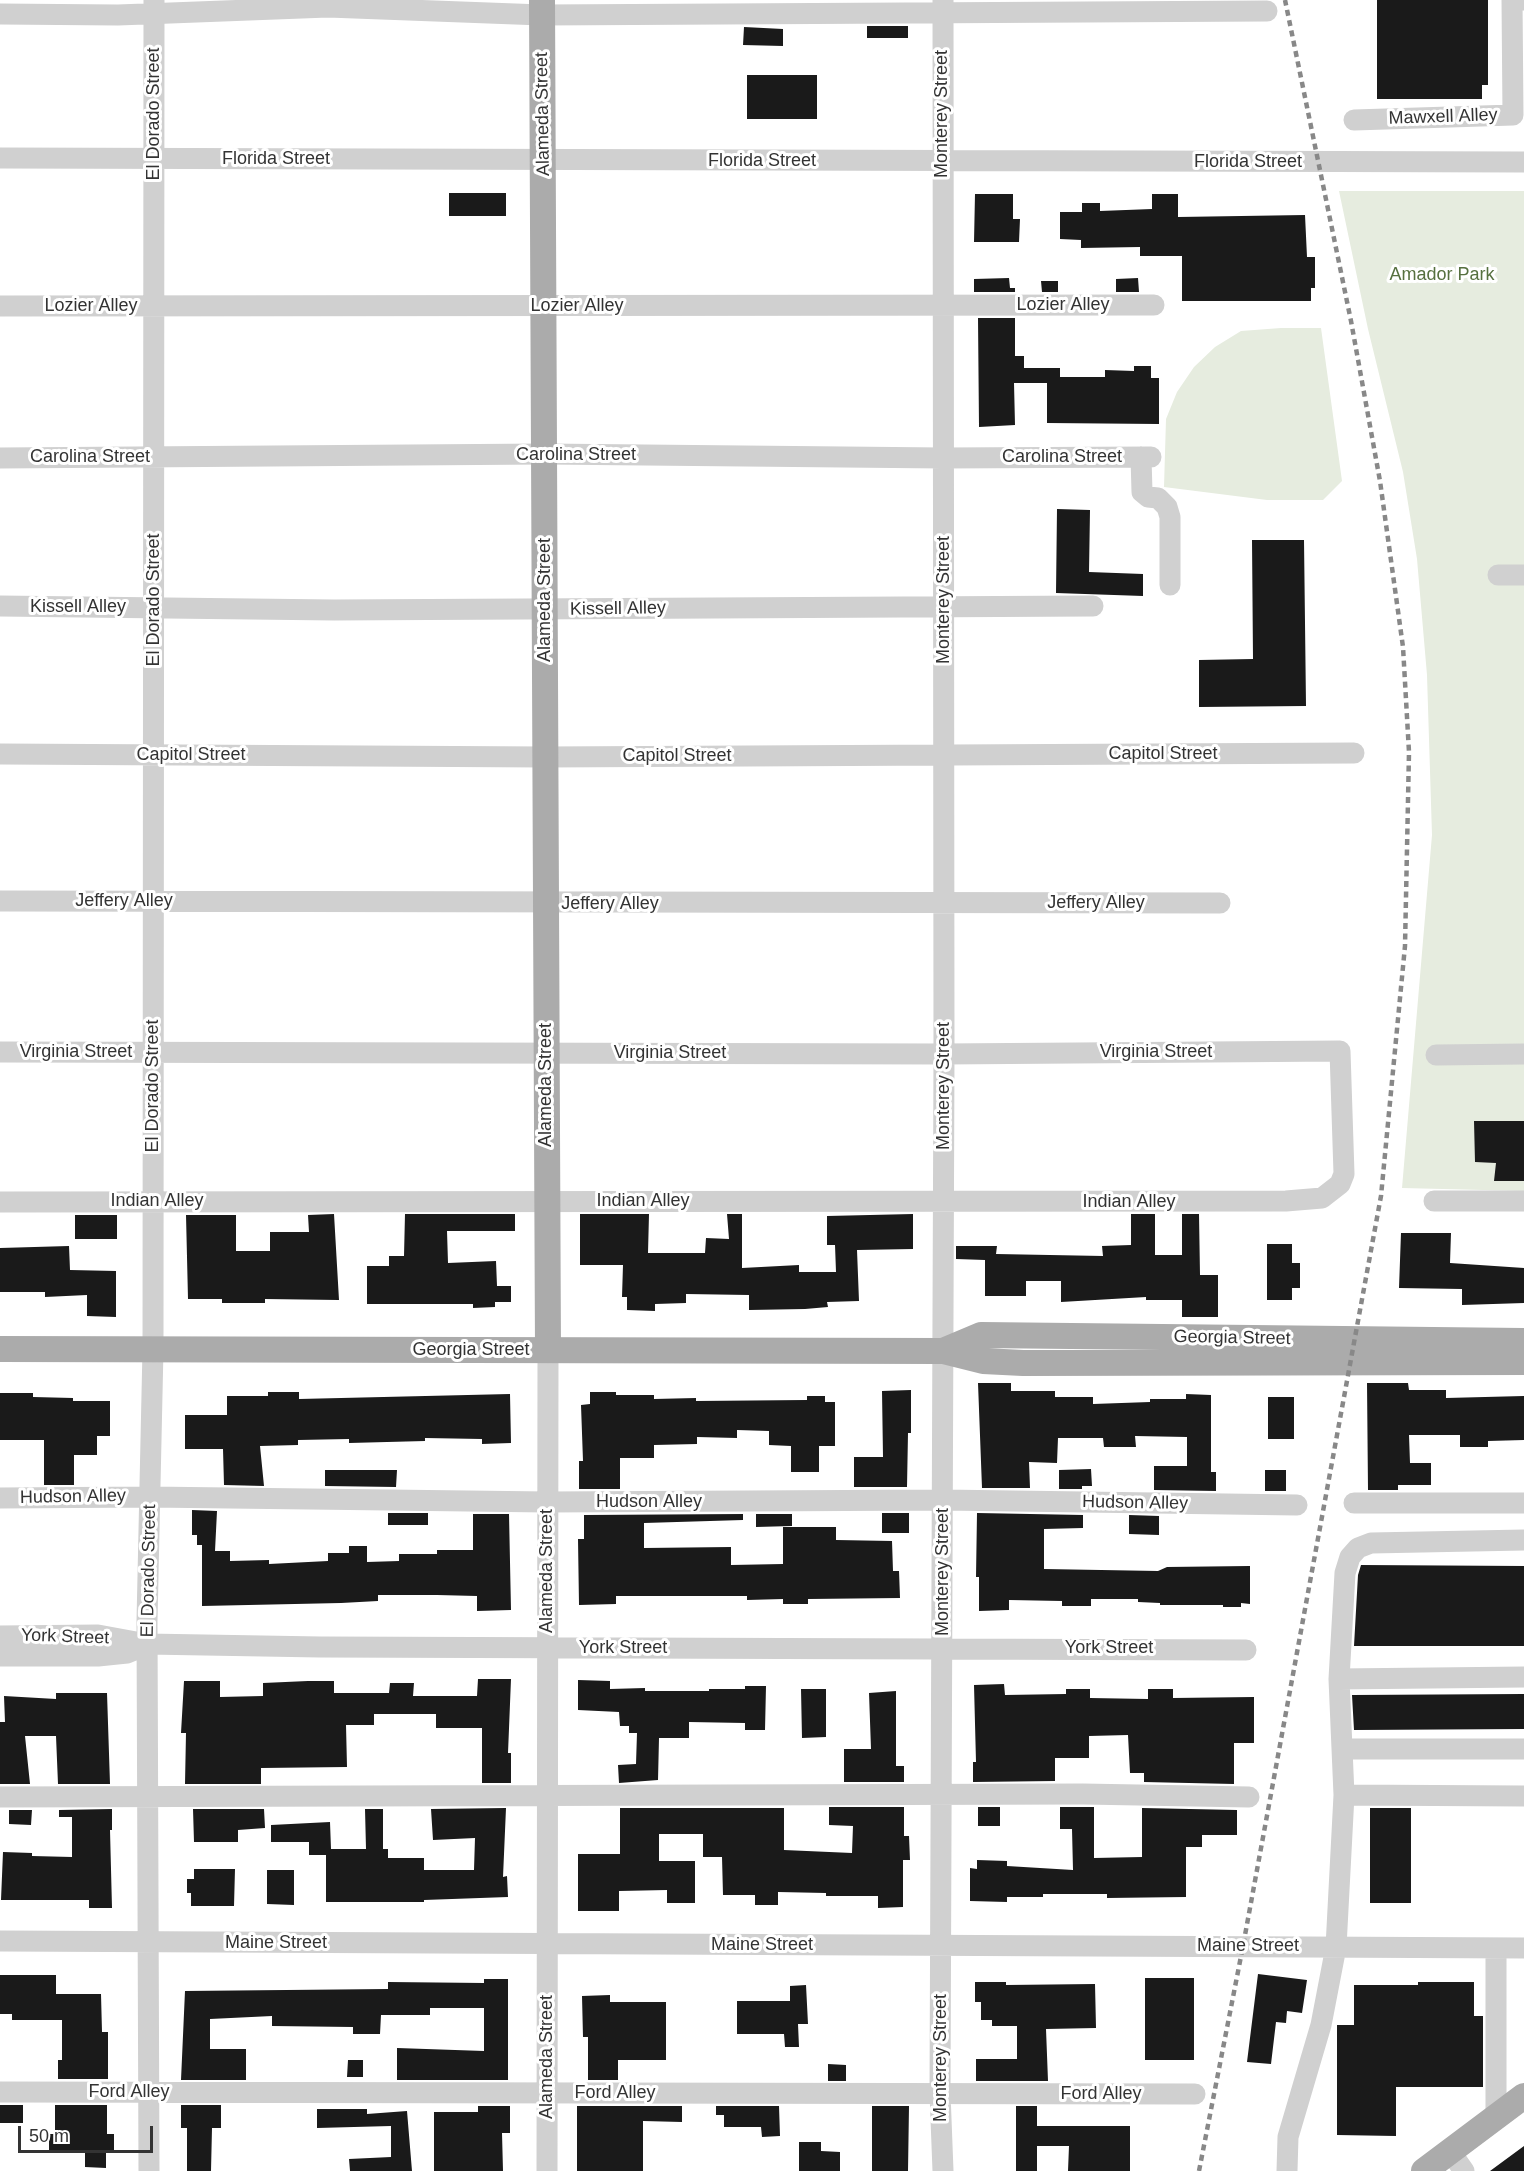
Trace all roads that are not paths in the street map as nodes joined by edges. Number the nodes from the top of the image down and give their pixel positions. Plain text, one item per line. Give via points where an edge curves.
1 (1524, 0) edge
2 (154, 6) edge
3 (943, 6) edge
4 (542, 8) edge
5 (1267, 11) dead end
6 (0, 14) edge
7 (1518, 115) edge
8 (1354, 120) dead end
9 (0, 158) edge
10 (154, 158) junction
11 (544, 161) junction
12 (942, 161) junction
13 (1524, 162) edge
14 (943, 305) junction
15 (1154, 305) dead end
16 (0, 306) edge
17 (154, 306) junction
18 (544, 306) junction
19 (545, 454) junction
20 (154, 457) junction
21 (0, 458) edge
22 (943, 458) junction
23 (1498, 575) dead end
24 (1524, 575) edge
25 (1170, 585) dead end
26 (945, 605) junction
27 (0, 606) edge
28 (1093, 606) dead end
29 (154, 608) junction
30 (545, 610) junction
31 (1354, 753) dead end
32 (0, 754) edge
33 (154, 754) junction
34 (945, 756) junction
35 (545, 757) junction
36 (0, 901) edge
37 (153, 901) junction
38 (945, 903) junction
39 (1220, 903) dead end
40 (545, 904) junction
41 (1341, 1051) joint
42 (0, 1052) edge
43 (153, 1052) junction
44 (545, 1053) junction
45 (945, 1054) junction
46 (1524, 1054) edge
47 (1437, 1055) dead end
48 (153, 1200) junction
49 (546, 1200) junction
50 (1434, 1201) dead end
51 (0, 1202) edge
52 (1524, 1202) edge
53 (944, 1203) junction
54 (1524, 1341) edge
55 (0, 1349) edge
56 (153, 1349) junction
57 (548, 1350) junction
58 (943, 1350) junction
59 (1524, 1362) edge
60 (150, 1497) junction
61 (0, 1498) edge
62 (943, 1500) junction
63 (547, 1502) junction
64 (1354, 1503) dead end
65 (1524, 1503) edge
66 (1297, 1505) dead end
67 (1524, 1540) edge
68 (0, 1635) edge
69 (147, 1644) junction
70 (942, 1647) junction
71 (547, 1648) junction
72 (1246, 1650) dead end
73 (0, 1656) edge
74 (1524, 1677) edge
75 (1339, 1679) junction
76 (1344, 1749) junction
77 (1524, 1749) edge
78 (942, 1795) junction
79 (1344, 1795) junction
80 (547, 1796) junction
81 (0, 1797) edge
82 (148, 1797) junction
83 (1249, 1797) dead end
84 (1524, 1797) edge
85 (0, 1941) edge
86 (149, 1942) junction
87 (942, 1945) junction
88 (547, 1946) junction
89 (1336, 1947) junction
90 (1496, 1948) junction
91 (1524, 1948) edge
92 (0, 2092) edge
93 (547, 2092) junction
94 (149, 2093) junction
95 (940, 2093) junction
96 (1195, 2094) dead end
97 (1524, 2096) edge
98 (1496, 2117) junction
99 (1457, 2161) edge
100 (149, 2171) edge
101 (547, 2171) edge
102 (943, 2171) edge
103 (1287, 2171) edge
104 (1424, 2171) edge

1 - 7 street, Mawxell Alley via 1512,0
2 - 4 street
2 - 6 street via 118,15
2 - 10 street, El Dorado Street
3 - 4 street
3 - 5 street
3 - 12 street, Monterey Street
4 - 11 main road, Alameda Street
7 - 8 street, Mawxell Alley
9 - 10 street, Florida Street
10 - 11 street, Florida Street
10 - 17 street, El Dorado Street
11 - 12 street, Florida Street
11 - 18 main road, Alameda Street
12 - 13 street, Florida Street
12 - 14 street, Monterey Street
14 - 15 street, Lozier Alley
14 - 18 street, Lozier Alley
14 - 22 street, Monterey Street
16 - 17 street, Lozier Alley
17 - 18 street, Lozier Alley
17 - 20 street, El Dorado Street
18 - 19 main road, Alameda Street
19 - 20 street, Carolina Street
19 - 22 street, Carolina Street
19 - 30 main road, Alameda Street
20 - 21 street, Carolina Street
20 - 29 street, El Dorado Street
22 - 25 street, Carolina Street via 1146,457 1142,492 1158,498 1170,517
22 - 26 street, Monterey Street
23 - 24 street
26 - 28 street, Kissell Alley
26 - 30 street, Kissell Alley
26 - 34 street, Monterey Street
27 - 29 street, Kissell Alley
29 - 30 street, Kissell Alley
29 - 33 street, El Dorado Street
30 - 35 main road, Alameda Street
31 - 34 street, Capitol Street
32 - 33 street, Capitol Street
33 - 35 street, Capitol Street
33 - 37 street, El Dorado Street
34 - 35 street, Capitol Street
34 - 38 street, Monterey Street
35 - 40 main road, Alameda Street
36 - 37 street, Jeffery Alley
37 - 40 street, Jeffery Alley
37 - 43 street, El Dorado Street
38 - 39 street, Jeffery Alley
38 - 40 street, Jeffery Alley
38 - 45 street, Monterey Street
40 - 44 main road, Alameda Street
41 - 45 street, Virginia Street
41 - 53 street, Indian Alley via 1344,1174 1340,1184 1322,1198 1286,1202
42 - 43 street, Virginia Street
43 - 44 street, Virginia Street
43 - 48 street, El Dorado Street
44 - 45 street, Virginia Street
44 - 49 main road, Alameda Street
45 - 53 street, Monterey Street
46 - 47 street
48 - 49 street, Indian Alley
48 - 51 street, Indian Alley
48 - 56 street, El Dorado Street
49 - 53 street, Indian Alley
49 - 57 main road, Alameda Street
50 - 52 street
53 - 58 street, Monterey Street
54 - 58 main road, Georgia Street via 981,1335
55 - 56 main road, Georgia Street
56 - 57 main road, Georgia Street
56 - 60 street, El Dorado Street
57 - 58 main road, Georgia Street
57 - 63 street, Alameda Street
58 - 59 main road, Georgia Street via 983,1361 1023,1363
58 - 62 street, Monterey Street
60 - 61 street, Hudson Alley
60 - 63 street, Hudson Alley
60 - 69 street, El Dorado Street
62 - 63 street, Hudson Alley
62 - 66 street, Hudson Alley
62 - 70 street, Monterey Street
63 - 71 street, Alameda Street
64 - 65 street
67 - 75 street via 1371,1543 1358,1548 1345,1573
68 - 69 street, York Street via 98,1635
69 - 71 street, York Street
69 - 73 street via 127,1653 98,1656
69 - 82 street, El Dorado Street
70 - 71 street, York Street
70 - 72 street, York Street
70 - 78 street, Monterey Street
71 - 80 street, Alameda Street
74 - 75 street
75 - 76 street via 1340,1737
76 - 77 street
76 - 79 street
78 - 80 street
78 - 83 street
78 - 87 street, Monterey Street
79 - 84 street
79 - 89 street
80 - 82 street
80 - 88 street, Alameda Street
81 - 82 street
82 - 86 street, El Dorado Street
85 - 86 street, Maine Street
86 - 88 street, Maine Street
86 - 94 street, El Dorado Street
87 - 88 street, Maine Street
87 - 89 street, Maine Street
87 - 95 street, Monterey Street
88 - 93 street, Alameda Street
89 - 90 street, Maine Street
89 - 103 street via 1321,2025 1288,2137
90 - 91 street, Maine Street
90 - 98 street
92 - 94 street, Ford Alley
93 - 94 street, Ford Alley
93 - 95 street, Ford Alley
93 - 101 street, Alameda Street
94 - 100 street, El Dorado Street
95 - 96 street, Ford Alley
95 - 102 street, Monterey Street
97 - 98 main road
98 - 99 main road
99 - 104 main road

